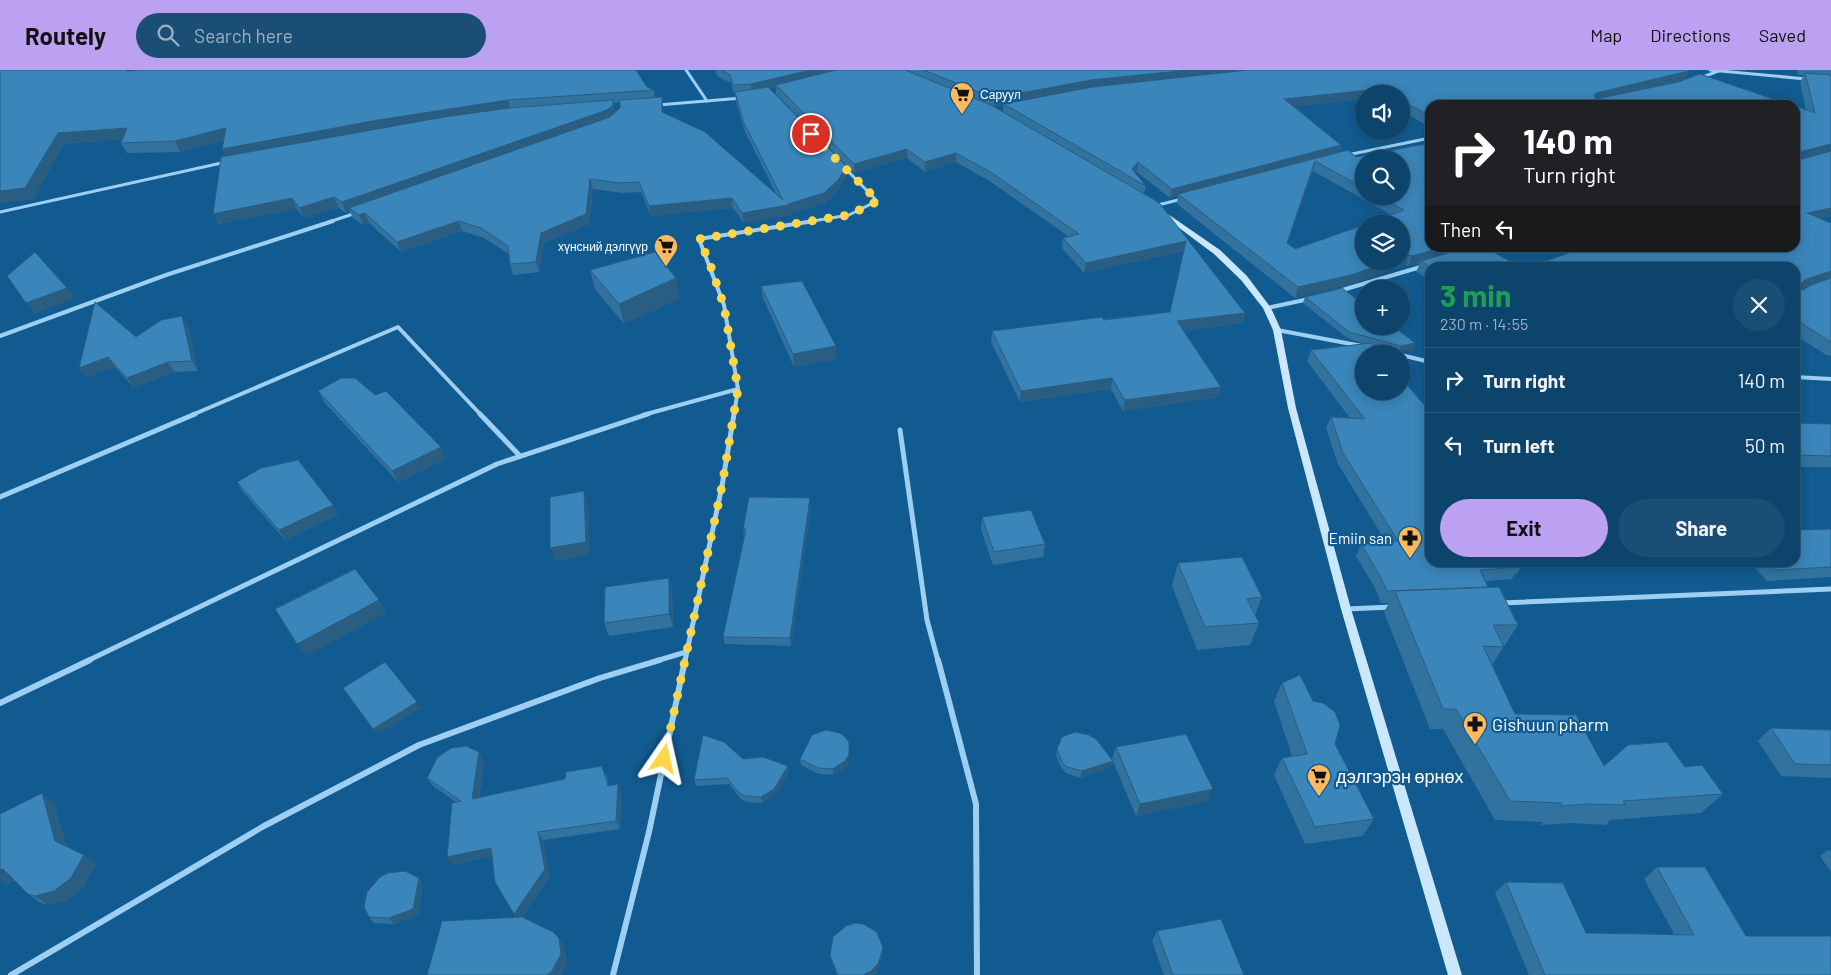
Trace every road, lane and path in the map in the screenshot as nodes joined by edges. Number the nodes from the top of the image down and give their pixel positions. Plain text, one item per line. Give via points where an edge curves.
1 (686, 70) edge
2 (1710, 70) edge
3 (1719, 71) edge
4 (1812, 79) edge
5 (1691, 80) edge
6 (743, 97) edge
7 (707, 102) junction
8 (648, 106) edge
9 (1425, 139) edge
10 (1341, 157) edge
11 (235, 160) edge
12 (838, 161) edge
13 (1192, 196) edge
14 (1150, 204) joint
15 (0, 212) edge
16 (360, 212) edge
17 (1425, 265) edge
18 (1336, 292) edge
19 (1317, 297) edge
20 (1267, 308) junction
21 (1277, 330) junction
22 (0, 336) edge
23 (1358, 345) edge
24 (1410, 357) edge
25 (1425, 361) edge
26 (1800, 378) edge
27 (1831, 379) edge
28 (738, 389) junction
29 (900, 430) dead end
30 (520, 456) junction
31 (0, 497) edge
32 (1831, 589) edge
33 (1494, 603) edge
34 (1405, 606) edge
35 (1346, 609) junction
36 (686, 652) junction
37 (0, 703) edge
38 (11, 975) edge
39 (612, 975) edge
40 (977, 975) edge
41 (1454, 975) edge

1 - 7 street
2 - 3 street
3 - 4 street
3 - 5 street
6 - 7 street
7 - 8 street
9 - 10 street
11 - 15 street
12 - 28 street via 878,201 849,215 699,239 724,306
13 - 14 street
14 - 20 main road via 1217,252 1250,285
16 - 22 street via 166,275
17 - 18 street
19 - 20 street
20 - 21 main road
21 - 23 street
21 - 35 main road via 1292,408
24 - 25 street
26 - 27 street
28 - 30 street via 638,416
28 - 36 street via 722,486
29 - 40 street via 927,620 976,804
30 - 31 street via 398,327
30 - 37 street via 496,464 357,530
32 - 33 street
34 - 35 street
35 - 41 main road
36 - 38 street via 600,678 419,746 264,826
36 - 39 street via 649,832

